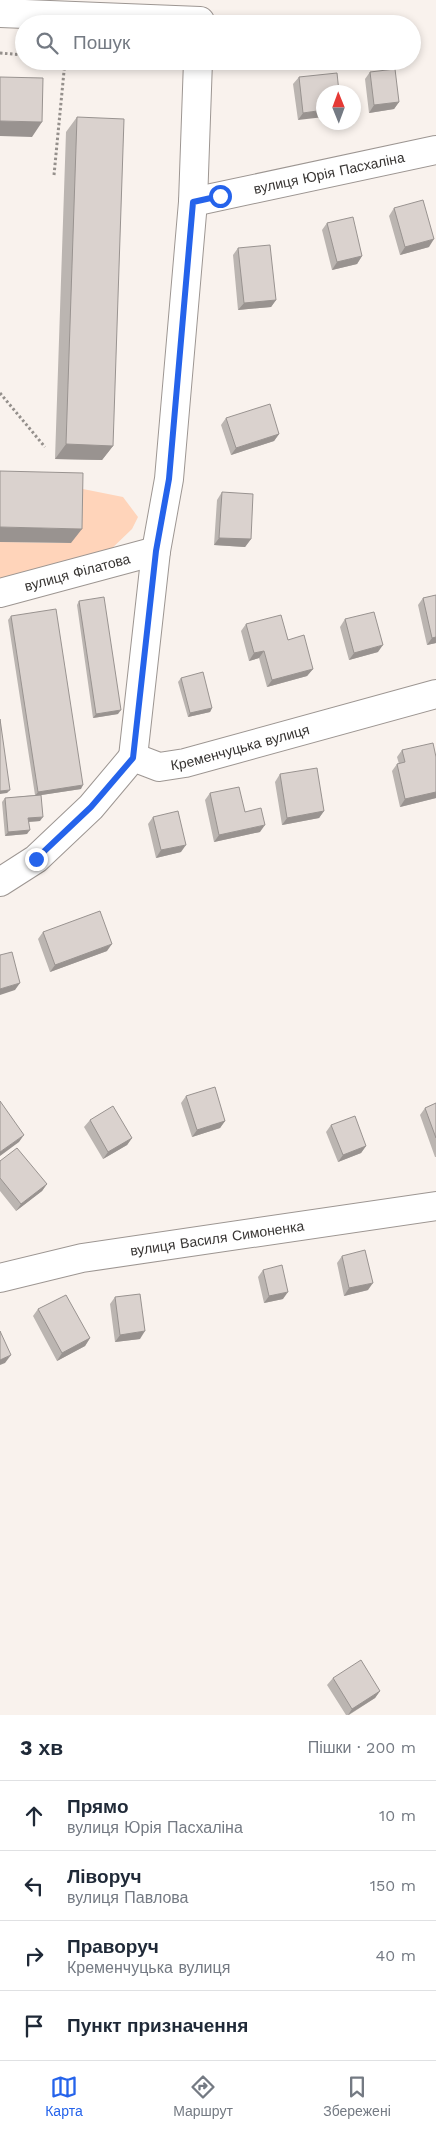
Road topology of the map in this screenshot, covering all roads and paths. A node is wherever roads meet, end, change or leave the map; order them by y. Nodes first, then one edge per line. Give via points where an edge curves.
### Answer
1 (0, 13) edge
2 (200, 15) edge
3 (0, 53) edge
4 (15, 54) edge
5 (64, 70) edge
6 (198, 70) edge
7 (436, 150) edge
8 (54, 175) dead end
9 (193, 202) junction
10 (0, 393) edge
11 (45, 447) dead end
12 (156, 551) junction
13 (0, 593) edge
14 (436, 694) edge
15 (133, 758) junction
16 (0, 882) edge
17 (436, 1206) edge
18 (0, 1278) edge

1 - 2 street
3 - 4 path
5 - 8 path
6 - 9 street
7 - 9 street, вулиця Юрія Пасхаліна
9 - 12 street via 169,479
10 - 11 path
12 - 13 street, вулиця Філатова
12 - 15 street
14 - 15 street, Кременчуцька вулиця via 185,763 159,767
15 - 16 street via 91,807 36,859
17 - 18 street, вулиця Василя Симоненка via 82,1258

